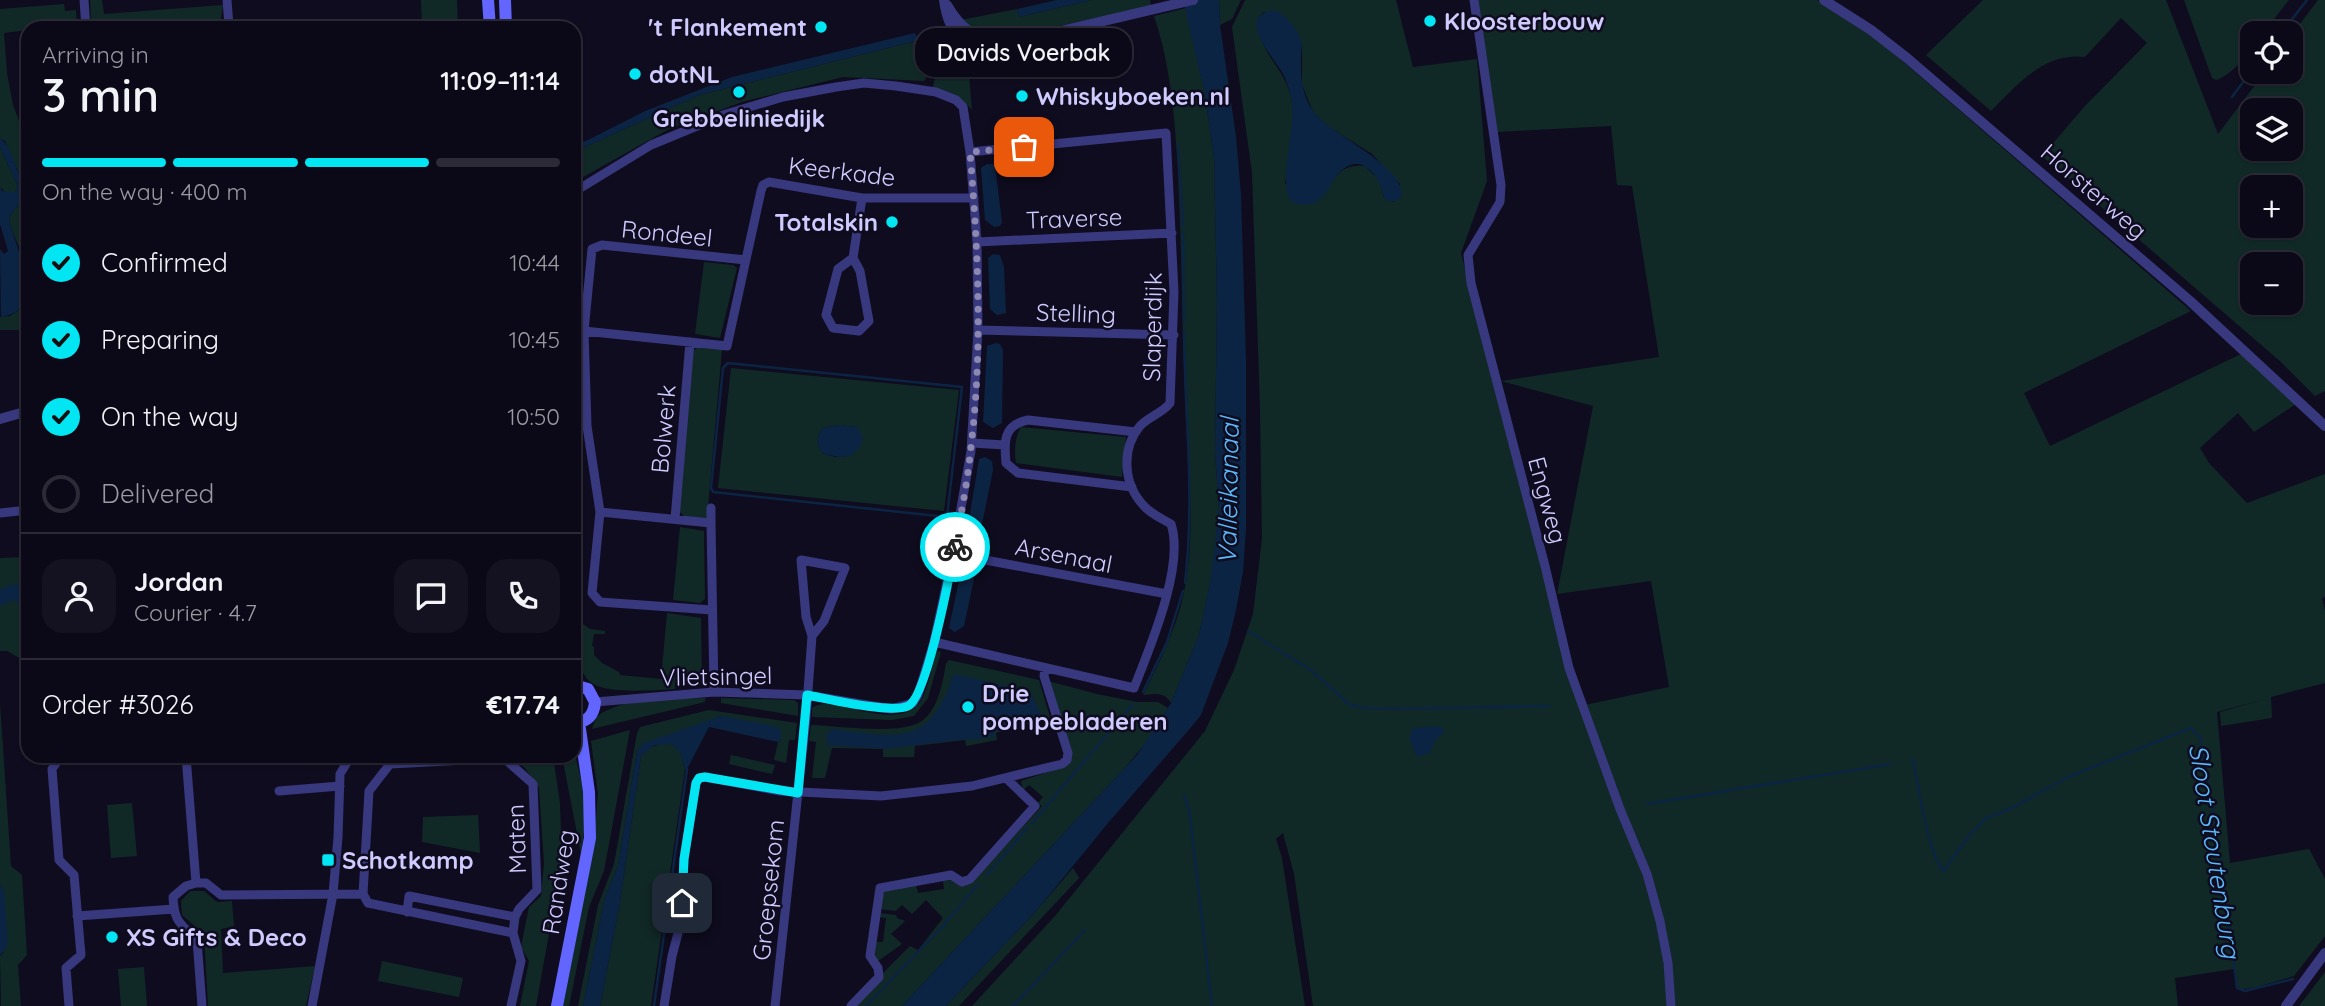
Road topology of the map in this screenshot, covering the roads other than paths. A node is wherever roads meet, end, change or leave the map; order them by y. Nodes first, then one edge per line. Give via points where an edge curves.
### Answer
1 (83, 0) edge
2 (227, 0) edge
3 (488, 0) edge
4 (505, 0) edge
5 (1474, 0) edge
6 (1824, 0) edge
7 (944, 1) edge
8 (1188, 1) edge
9 (85, 21) edge
10 (229, 21) edge
11 (489, 21) edge
12 (506, 21) edge
13 (970, 152) junction
14 (581, 188) edge
15 (862, 198) junction
16 (974, 198) junction
17 (1172, 233) junction
18 (977, 242) junction
19 (853, 258) junction
20 (746, 260) junction
21 (978, 330) junction
22 (584, 331) junction
23 (1174, 335) junction
24 (690, 342) junction
25 (21, 413) edge
26 (0, 419) edge
27 (2325, 426) edge
28 (1136, 432) junction
29 (972, 443) junction
30 (1005, 445) junction
31 (1132, 487) junction
32 (711, 508) dead end
33 (21, 511) edge
34 (600, 512) junction
35 (0, 513) edge
36 (675, 519) junction
37 (711, 523) junction
38 (953, 554) junction
39 (1167, 594) junction
40 (712, 610) junction
41 (812, 636) junction
42 (934, 642) junction
43 (1045, 668) junction
44 (581, 687) edge
45 (714, 692) junction
46 (807, 695) junction
47 (595, 702) junction
48 (581, 720) edge
49 (581, 745) edge
50 (56, 763) edge
51 (187, 763) edge
52 (347, 763) edge
53 (409, 763) edge
54 (510, 763) edge
55 (1007, 779) junction
56 (340, 786) junction
57 (279, 791) dead end
58 (798, 793) junction
59 (196, 883) junction
60 (333, 894) junction
61 (363, 894) junction
62 (174, 909) junction
63 (407, 912) junction
64 (77, 916) junction
65 (515, 917) junction
66 (513, 933) junction
67 (2325, 953) edge
68 (69, 1006) edge
69 (202, 1006) edge
70 (312, 1006) edge
71 (511, 1006) edge
72 (557, 1006) edge
73 (664, 1006) edge
74 (775, 1006) edge
75 (851, 1006) edge
76 (1671, 1006) edge
77 (2286, 1006) edge

1 - 9 street
2 - 10 street
3 - 11 main road
4 - 12 main road
5 - 76 street, Engweg via 1502,185 1500,202 1468,255 1471,283 1569,668 1647,874 1668,963
6 - 27 street, Horsterweg via 1917,67 2190,301
7 - 8 street via 953,30 965,41 994,48
13 - 14 street, Vlietsingel via 963,107 956,100 936,92 863,83 782,97 726,114 651,145
13 - 16 street, Vlietsingel
13 - 17 street, Slaperdijk via 1166,133
15 - 16 street, Keerkade
15 - 19 street
15 - 20 street, Keerkade via 766,183
16 - 18 street, Vlietsingel
17 - 18 street, Traverse
17 - 23 street, Slaperdijk
18 - 21 street, Vlietsingel
19 - 19 street via 838,269 826,315 833,328 859,331 869,321 860,271
20 - 22 street, Rondeel via 602,246 592,249
20 - 24 street, Keerkade via 727,346
21 - 23 street, Stelling
21 - 29 street, Vlietsingel
22 - 24 street, Keerkade
22 - 34 street, Rondeel via 587,426
23 - 28 street, Slaperdijk via 1170,403
24 - 36 street, Bolwerk
25 - 26 street
28 - 30 street via 1028,420 1016,422
28 - 31 street via 1127,458
29 - 30 street
29 - 38 street, Vlietsingel
30 - 31 street via 1006,463 1018,473
31 - 39 street via 1144,506 1173,530
32 - 37 street
33 - 35 street
34 - 36 street
34 - 40 street, Rondeel via 592,593 600,602
36 - 37 street
37 - 40 street
38 - 39 street, Arsenaal
38 - 42 street, Vlietsingel
39 - 43 street via 1134,688
40 - 45 street
41 - 41 street via 806,617 801,560 845,568 824,621
41 - 46 street, Groepsekom
42 - 43 street
42 - 46 street, Vlietsingel via 918,695 908,706 891,709
43 - 55 street via 1067,760
44 - 47 main road via 588,689
45 - 46 street, Vlietsingel
45 - 47 street, Vlietsingel
46 - 58 street, Groepsekom
47 - 48 main road via 591,715
49 - 72 main road, Randweg via 590,838
50 - 64 street via 52,769 59,860 74,875
51 - 59 street
52 - 56 street
53 - 61 street, Maten via 390,764 369,791
54 - 65 street, Maten via 533,784 537,890
55 - 58 street via 881,796
55 - 75 street via 1035,806 970,879 962,882 951,875 880,888 870,956 879,977
56 - 57 street
56 - 60 street
58 - 73 street via 699,778 683,869 682,918
58 - 74 street, Groepsekom
59 - 60 street via 206,883 221,895
59 - 62 street via 173,897
60 - 61 street
60 - 70 street
61 - 63 street via 369,903
62 - 64 street
62 - 69 street via 175,918 197,940
63 - 65 street via 409,896
63 - 66 street
64 - 68 street via 81,955 66,968
65 - 66 street
66 - 71 street via 521,961
67 - 77 street

